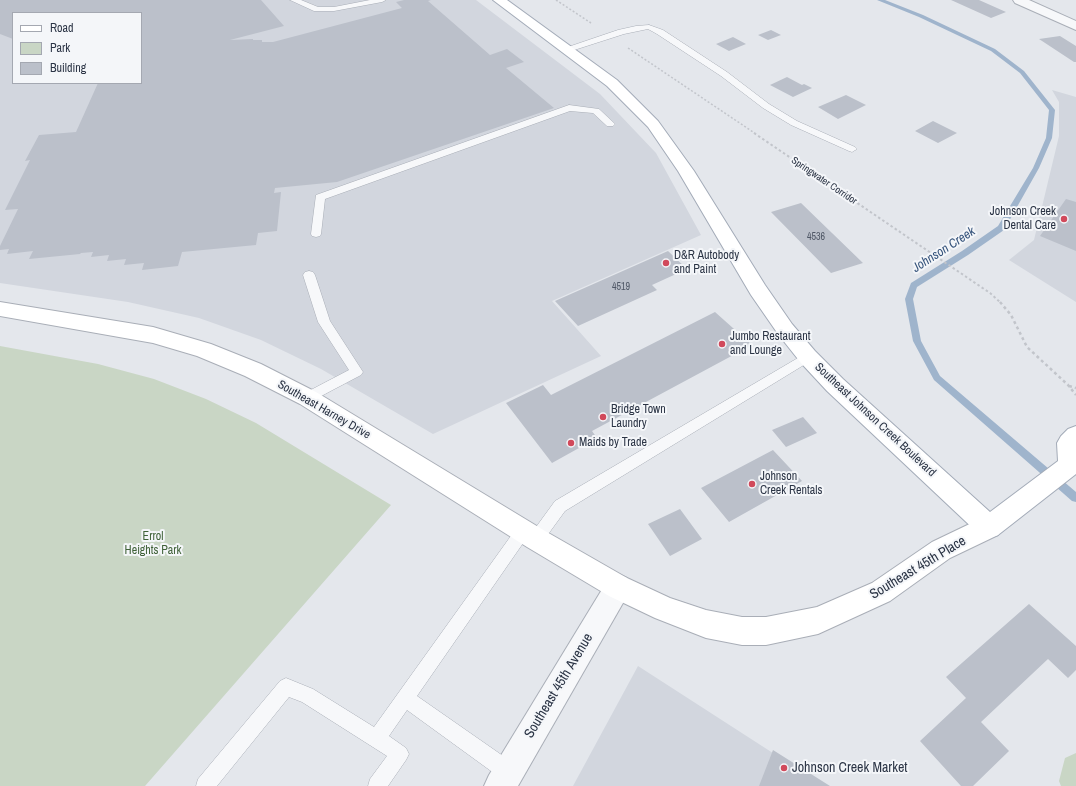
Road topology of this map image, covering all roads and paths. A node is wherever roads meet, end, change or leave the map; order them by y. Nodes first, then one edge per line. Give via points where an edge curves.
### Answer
1 (294, 0) edge
2 (382, 0) edge
3 (499, 0) edge
4 (556, 0) edge
5 (1019, 0) edge
6 (1076, 26) edge
7 (609, 36) junction
8 (568, 50) junction
9 (610, 124) dead end
10 (852, 149) dead end
11 (316, 234) dead end
12 (309, 275) dead end
13 (0, 309) edge
14 (808, 357) junction
15 (1068, 386) junction
16 (1076, 388) edge
17 (1076, 395) edge
18 (308, 398) junction
19 (1076, 436) edge
20 (1073, 464) edge
21 (989, 527) junction
22 (530, 535) junction
23 (618, 587) junction
24 (404, 698) junction
25 (376, 738) junction
26 (504, 779) edge
27 (205, 786) edge
28 (377, 786) edge

1 - 2 lane via 317,8 334,9
3 - 8 main road, Southeast Johnson Creek Boulevard
4 - 7 path, Springwater Corridor
5 - 6 street
7 - 8 lane
7 - 10 lane via 636,28 649,27 660,32 724,74 766,106 794,123
7 - 15 path, Springwater Corridor via 1000,302 1027,347
8 - 14 main road, Southeast Johnson Creek Boulevard via 612,83 653,124 686,171 758,290
9 - 11 lane via 596,111 569,108 320,196
12 - 18 lane via 324,322 357,372
13 - 18 main road, Southeast Harney Drive via 153,335 204,350 253,370
14 - 21 main road, Southeast Johnson Creek Boulevard
14 - 22 lane via 560,506
15 - 16 path, Springwater Corridor
15 - 17 path, Springwater Corridor
18 - 22 main road, Southeast Harney Drive
19 - 20 main road via 1069,444
20 - 21 main road
21 - 23 main road, Southeast 45th Place via 941,550 881,592 818,620 766,631 742,631 706,624 665,609
22 - 23 main road, Southeast Harney Drive
22 - 24 lane
23 - 26 street, Southeast 45th Avenue
24 - 25 lane
24 - 26 lane
25 - 27 lane via 308,695 286,687
25 - 28 lane via 400,754

